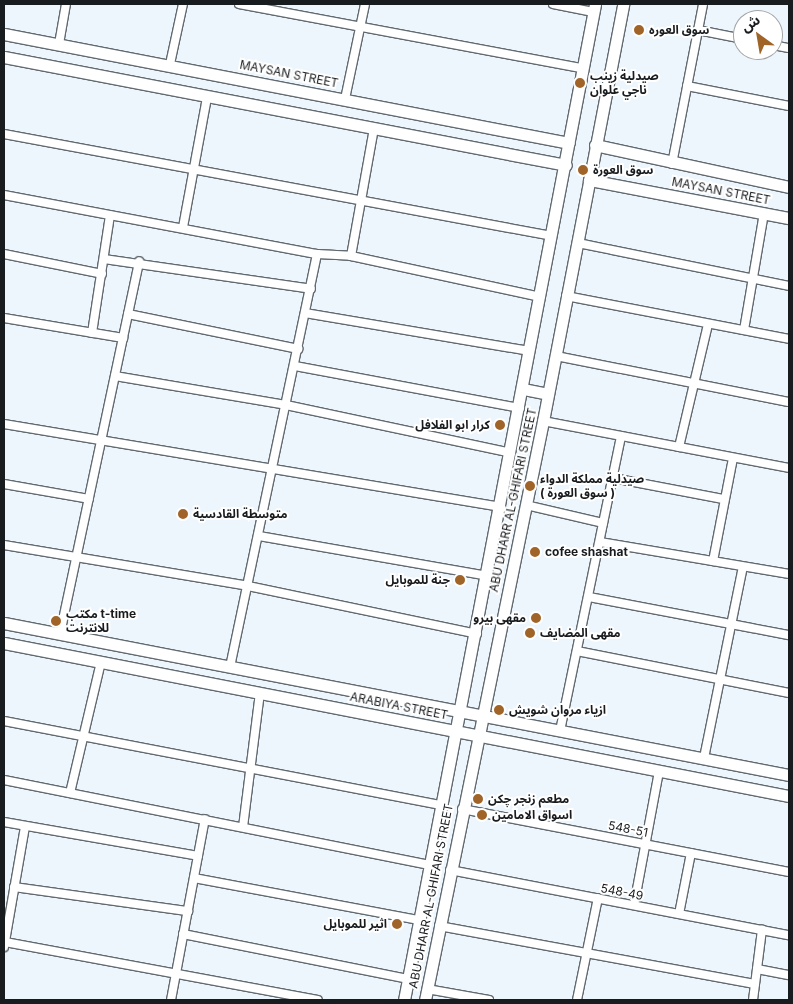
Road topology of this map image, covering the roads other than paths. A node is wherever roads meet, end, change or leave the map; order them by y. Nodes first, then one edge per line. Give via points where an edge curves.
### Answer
1 (66, 4) edge
2 (183, 4) edge
3 (240, 4) edge
4 (365, 4) edge
5 (553, 4) edge
6 (623, 4) edge
7 (703, 4) edge
8 (594, 8) edge
9 (361, 26) junction
10 (698, 30) junction
11 (4, 34) edge
12 (733, 37) edge
13 (58, 44) junction
14 (4, 57) edge
15 (170, 64) junction
16 (582, 68) junction
17 (687, 86) junction
18 (207, 97) junction
19 (345, 99) junction
20 (789, 106) edge
21 (374, 128) junction
22 (4, 134) edge
23 (569, 143) junction
24 (595, 145) junction
25 (672, 164) junction
26 (566, 165) junction
27 (194, 170) junction
28 (589, 180) junction
29 (789, 186) edge
30 (4, 195) edge
31 (361, 201) junction
32 (764, 213) junction
33 (110, 215) junction
34 (789, 218) edge
35 (183, 227) junction
36 (552, 236) junction
37 (578, 243) junction
38 (4, 254) edge
39 (317, 254) junction
40 (351, 256) junction
41 (104, 259) junction
42 (139, 261) junction
43 (102, 274) junction
44 (754, 278) junction
45 (789, 286) edge
46 (310, 289) junction
47 (566, 296) junction
48 (541, 297) junction
49 (306, 313) junction
50 (128, 314) junction
51 (4, 318) edge
52 (708, 324) junction
53 (744, 330) junction
54 (92, 333) junction
55 (123, 338) junction
56 (789, 339) edge
57 (298, 349) junction
58 (530, 351) junction
59 (556, 356) junction
60 (295, 366) junction
61 (115, 376) junction
62 (695, 382) junction
63 (523, 389) junction
64 (548, 394) junction
65 (789, 402) edge
66 (286, 405) junction
67 (520, 408) junction
68 (544, 421) junction
69 (4, 424) edge
70 (621, 436) junction
71 (101, 442) junction
72 (679, 447) junction
73 (511, 453) junction
74 (733, 458) junction
75 (789, 468) edge
76 (273, 471) junction
77 (613, 478) junction
78 (4, 484) edge
79 (89, 499) junction
80 (723, 499) junction
81 (526, 505) junction
82 (501, 507) junction
83 (603, 523) junction
84 (259, 536) junction
85 (600, 542) junction
86 (4, 545) edge
87 (77, 560) junction
88 (713, 562) junction
89 (743, 567) junction
90 (789, 574) edge
91 (488, 576) junction
92 (248, 586) junction
93 (589, 597) junction
94 (4, 623) edge
95 (732, 624) junction
96 (60, 634) junction
97 (477, 634) junction
98 (789, 635) edge
99 (4, 643) edge
100 (578, 651) junction
101 (101, 662) junction
102 (230, 667) junction
103 (721, 679) junction
104 (260, 693) junction
105 (789, 693) edge
106 (458, 711) junction
107 (482, 716) junction
108 (4, 721) edge
109 (457, 731) junction
110 (560, 731) junction
111 (479, 735) junction
112 (84, 736) junction
113 (704, 758) junction
114 (248, 767) junction
115 (659, 771) junction
116 (789, 775) edge
117 (4, 780) edge
118 (70, 793) junction
119 (789, 796) edge
120 (441, 805) junction
121 (462, 809) junction
122 (205, 820) junction
123 (4, 822) edge
124 (25, 827) junction
125 (243, 827) junction
126 (645, 844) junction
127 (691, 853) junction
128 (198, 856) junction
129 (430, 865) junction
130 (450, 870) junction
131 (789, 872) edge
132 (194, 878) junction
133 (14, 887) junction
134 (598, 898) junction
135 (634, 905) junction
136 (7, 908) edge
137 (188, 911) junction
138 (679, 914) junction
139 (419, 920) junction
140 (439, 926) junction
141 (762, 930) junction
142 (183, 934) junction
143 (789, 935) edge
144 (4, 945) edge
145 (587, 953) junction
146 (757, 968) junction
147 (176, 974) junction
148 (789, 975) edge
149 (408, 979) junction
150 (755, 984) junction
151 (426, 995) edge
152 (171, 1000) edge
153 (318, 1000) edge
154 (404, 1000) edge
155 (489, 1000) edge
156 (577, 1000) edge
157 (753, 1000) edge

1 - 13 street
2 - 15 street
3 - 9 street
4 - 9 street
5 - 8 street
6 - 24 main road, ABU DHARR AL-GHIFARI STREET
7 - 10 street
8 - 16 main road, ABU DHARR AL-GHIFARI STREET
9 - 16 street
9 - 19 street
10 - 12 street
10 - 17 street
11 - 13 main road, MAYSAN STREET
13 - 15 main road, MAYSAN STREET
14 - 18 main road
15 - 19 main road, MAYSAN STREET
16 - 23 main road, ABU DHARR AL-GHIFARI STREET
17 - 20 street
17 - 25 street
18 - 21 main road
18 - 27 street
19 - 23 main road, MAYSAN STREET
21 - 26 main road
21 - 31 street
22 - 27 street
23 - 26 main road, ABU DHARR AL-GHIFARI STREET
24 - 25 main road, MAYSAN STREET
24 - 28 main road, ABU DHARR AL-GHIFARI STREET
25 - 29 main road, MAYSAN STREET
26 - 36 main road, ABU DHARR AL-GHIFARI STREET
27 - 31 street
27 - 35 street
28 - 32 main road, MAYSAN STREET
28 - 37 main road, ABU DHARR AL-GHIFARI STREET
30 - 33 street
31 - 36 street
31 - 40 street
32 - 34 main road, MAYSAN STREET
32 - 44 street
33 - 35 street
33 - 41 street
35 - 39 street
36 - 48 main road, ABU DHARR AL-GHIFARI STREET
37 - 44 street
37 - 47 main road, ABU DHARR AL-GHIFARI STREET
38 - 43 street
39 - 40 street
39 - 46 street
40 - 48 street
41 - 42 street
41 - 43 street
42 - 46 street
42 - 50 street
43 - 54 street
44 - 45 street
44 - 53 street
46 - 49 street
47 - 52 street
47 - 59 main road, ABU DHARR AL-GHIFARI STREET
48 - 58 main road, ABU DHARR AL-GHIFARI STREET
49 - 57 street
49 - 58 street
50 - 55 street
50 - 57 street
51 - 54 street
52 - 53 street
52 - 62 street
53 - 56 street
54 - 55 street
55 - 61 street
57 - 60 street
58 - 63 main road, ABU DHARR AL-GHIFARI STREET
59 - 62 street
59 - 64 main road, ABU DHARR AL-GHIFARI STREET
60 - 66 street
60 - 67 street
61 - 66 street
61 - 71 street
62 - 65 street
62 - 72 street
63 - 64 main road
63 - 67 main road, ABU DHARR AL-GHIFARI STREET
64 - 68 main road, ABU DHARR AL-GHIFARI STREET
66 - 73 street
66 - 76 street
67 - 73 main road, ABU DHARR AL-GHIFARI STREET
68 - 70 street
68 - 81 main road, ABU DHARR AL-GHIFARI STREET
69 - 71 street
70 - 72 street
70 - 77 street
71 - 76 street
71 - 79 street
72 - 74 street
73 - 82 main road, ABU DHARR AL-GHIFARI STREET
74 - 75 street
74 - 80 street
76 - 82 street
76 - 84 street
77 - 80 street
77 - 83 street
78 - 79 street
79 - 87 street
80 - 88 street
81 - 83 street
81 - 107 main road, ABU DHARR AL-GHIFARI STREET
82 - 91 main road, ABU DHARR AL-GHIFARI STREET
83 - 85 street
84 - 91 street
84 - 92 street
85 - 88 street
85 - 93 street
86 - 87 street
87 - 92 street
87 - 96 street
88 - 89 street
89 - 90 street
89 - 95 street
91 - 97 main road, ABU DHARR AL-GHIFARI STREET
92 - 97 street
92 - 102 street
93 - 95 street
93 - 100 street
94 - 96 main road, ARABIYA STREET
95 - 98 street
95 - 103 street
96 - 102 main road, ARABIYA STREET
97 - 106 main road, ABU DHARR AL-GHIFARI STREET
99 - 101 main road, ARABIYA STREET
100 - 103 street
100 - 110 street
101 - 104 main road, ARABIYA STREET
101 - 112 street
102 - 106 main road, ARABIYA STREET
103 - 105 street
103 - 113 street
104 - 109 main road, ARABIYA STREET
104 - 114 street
106 - 107 main road, ARABIYA STREET
106 - 109 main road, ABU DHARR AL-GHIFARI STREET
107 - 110 main road, ARABIYA STREET
107 - 111 main road, ABU DHARR AL-GHIFARI STREET
108 - 112 street
109 - 111 main road, ARABIYA STREET
109 - 120 main road, ABU DHARR AL-GHIFARI STREET
110 - 113 main road, ARABIYA STREET
111 - 115 main road, ARABIYA STREET
111 - 121 main road, ABU DHARR AL-GHIFARI STREET
112 - 114 street
112 - 118 street
113 - 116 main road, ARABIYA STREET
114 - 120 street
114 - 125 street
115 - 119 main road, ARABIYA STREET
115 - 126 street
117 - 118 street
118 - 122 street
120 - 129 main road, ABU DHARR AL-GHIFARI STREET
121 - 126 street, 548-51
121 - 130 main road, ABU DHARR AL-GHIFARI STREET
122 - 125 street
122 - 128 street
123 - 124 street
124 - 128 street
124 - 133 street
125 - 129 street
126 - 127 street, 548-51
126 - 135 street
127 - 131 street, 548-51
127 - 138 street
128 - 132 street
129 - 139 main road, ABU DHARR AL-GHIFARI STREET
130 - 134 street, 548-49
130 - 140 main road, ABU DHARR AL-GHIFARI STREET
132 - 137 street
132 - 139 street
133 - 136 street
133 - 137 street
134 - 135 street, 548-49
134 - 145 street
135 - 138 street, 548-49
136 - 144 street
137 - 142 street
138 - 141 street, 548-49
139 - 149 main road, ABU DHARR AL-GHIFARI STREET
140 - 145 street
140 - 151 main road, ABU DHARR AL-GHIFARI STREET
141 - 143 street, 548-49
141 - 146 street
142 - 147 street
142 - 149 street
144 - 147 street
145 - 150 street
145 - 156 street
146 - 148 street
146 - 150 street
147 - 152 street
147 - 153 street
149 - 154 main road, ABU DHARR AL-GHIFARI STREET
150 - 157 street
151 - 155 street

